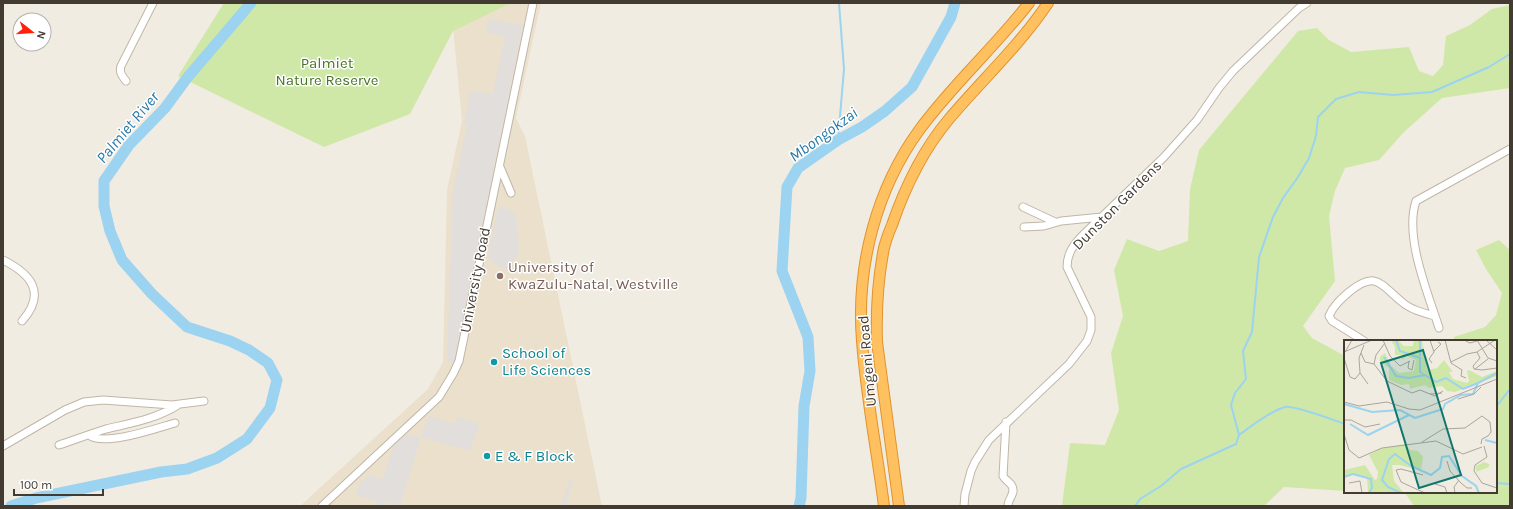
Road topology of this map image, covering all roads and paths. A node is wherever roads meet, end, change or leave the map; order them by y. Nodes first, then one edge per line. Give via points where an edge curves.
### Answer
1 (153, 3) edge
2 (533, 3) edge
3 (1029, 3) edge
4 (1048, 3) edge
5 (1307, 3) edge
6 (126, 81) dead end
7 (1510, 149) edge
8 (500, 167) junction
9 (511, 193) dead end
10 (1023, 207) dead end
11 (1103, 217) junction
12 (1055, 222) junction
13 (1024, 226) dead end
14 (3, 260) edge
15 (1435, 316) junction
16 (22, 321) dead end
17 (1439, 328) dead end
18 (1362, 340) edge
19 (204, 401) dead end
20 (178, 404) junction
21 (1006, 422) junction
22 (175, 423) dead end
23 (89, 435) junction
24 (58, 445) dead end
25 (3, 446) edge
26 (322, 506) edge
27 (884, 506) edge
28 (899, 506) edge
29 (964, 506) edge
30 (1008, 506) edge

1 - 6 street via 121,66 122,76
2 - 8 street, University Road
3 - 27 highway, Umgeni Road via 942,100 919,130 902,158 875,221 863,277 862,340
4 - 28 highway, Umgeni Road via 1025,34 948,120 928,147 898,205 884,247 877,322 878,342
5 - 11 street, Dunston Gardens via 1233,71 1164,157
7 - 15 street via 1416,201 1413,210 1416,251
8 - 9 street
8 - 26 street, University Road via 459,361 453,374 439,397
10 - 12 street
11 - 12 street
11 - 21 street, Dunston Gardens via 1077,241 1067,260 1069,273 1090,317 1091,330 1087,341 1069,364
12 - 13 street via 1044,226
14 - 16 street via 18,267 32,284 35,300
15 - 17 street
15 - 18 street via 1414,310 1402,303 1379,283 1364,281 1338,302 1329,316 1332,321
19 - 20 street
20 - 23 street via 162,415
20 - 25 street via 103,400 84,402 64,410
21 - 29 street, Dunston Gardens via 989,440 975,462
21 - 30 street via 1003,476 1013,491
22 - 23 street via 121,438 97,439
23 - 24 street

